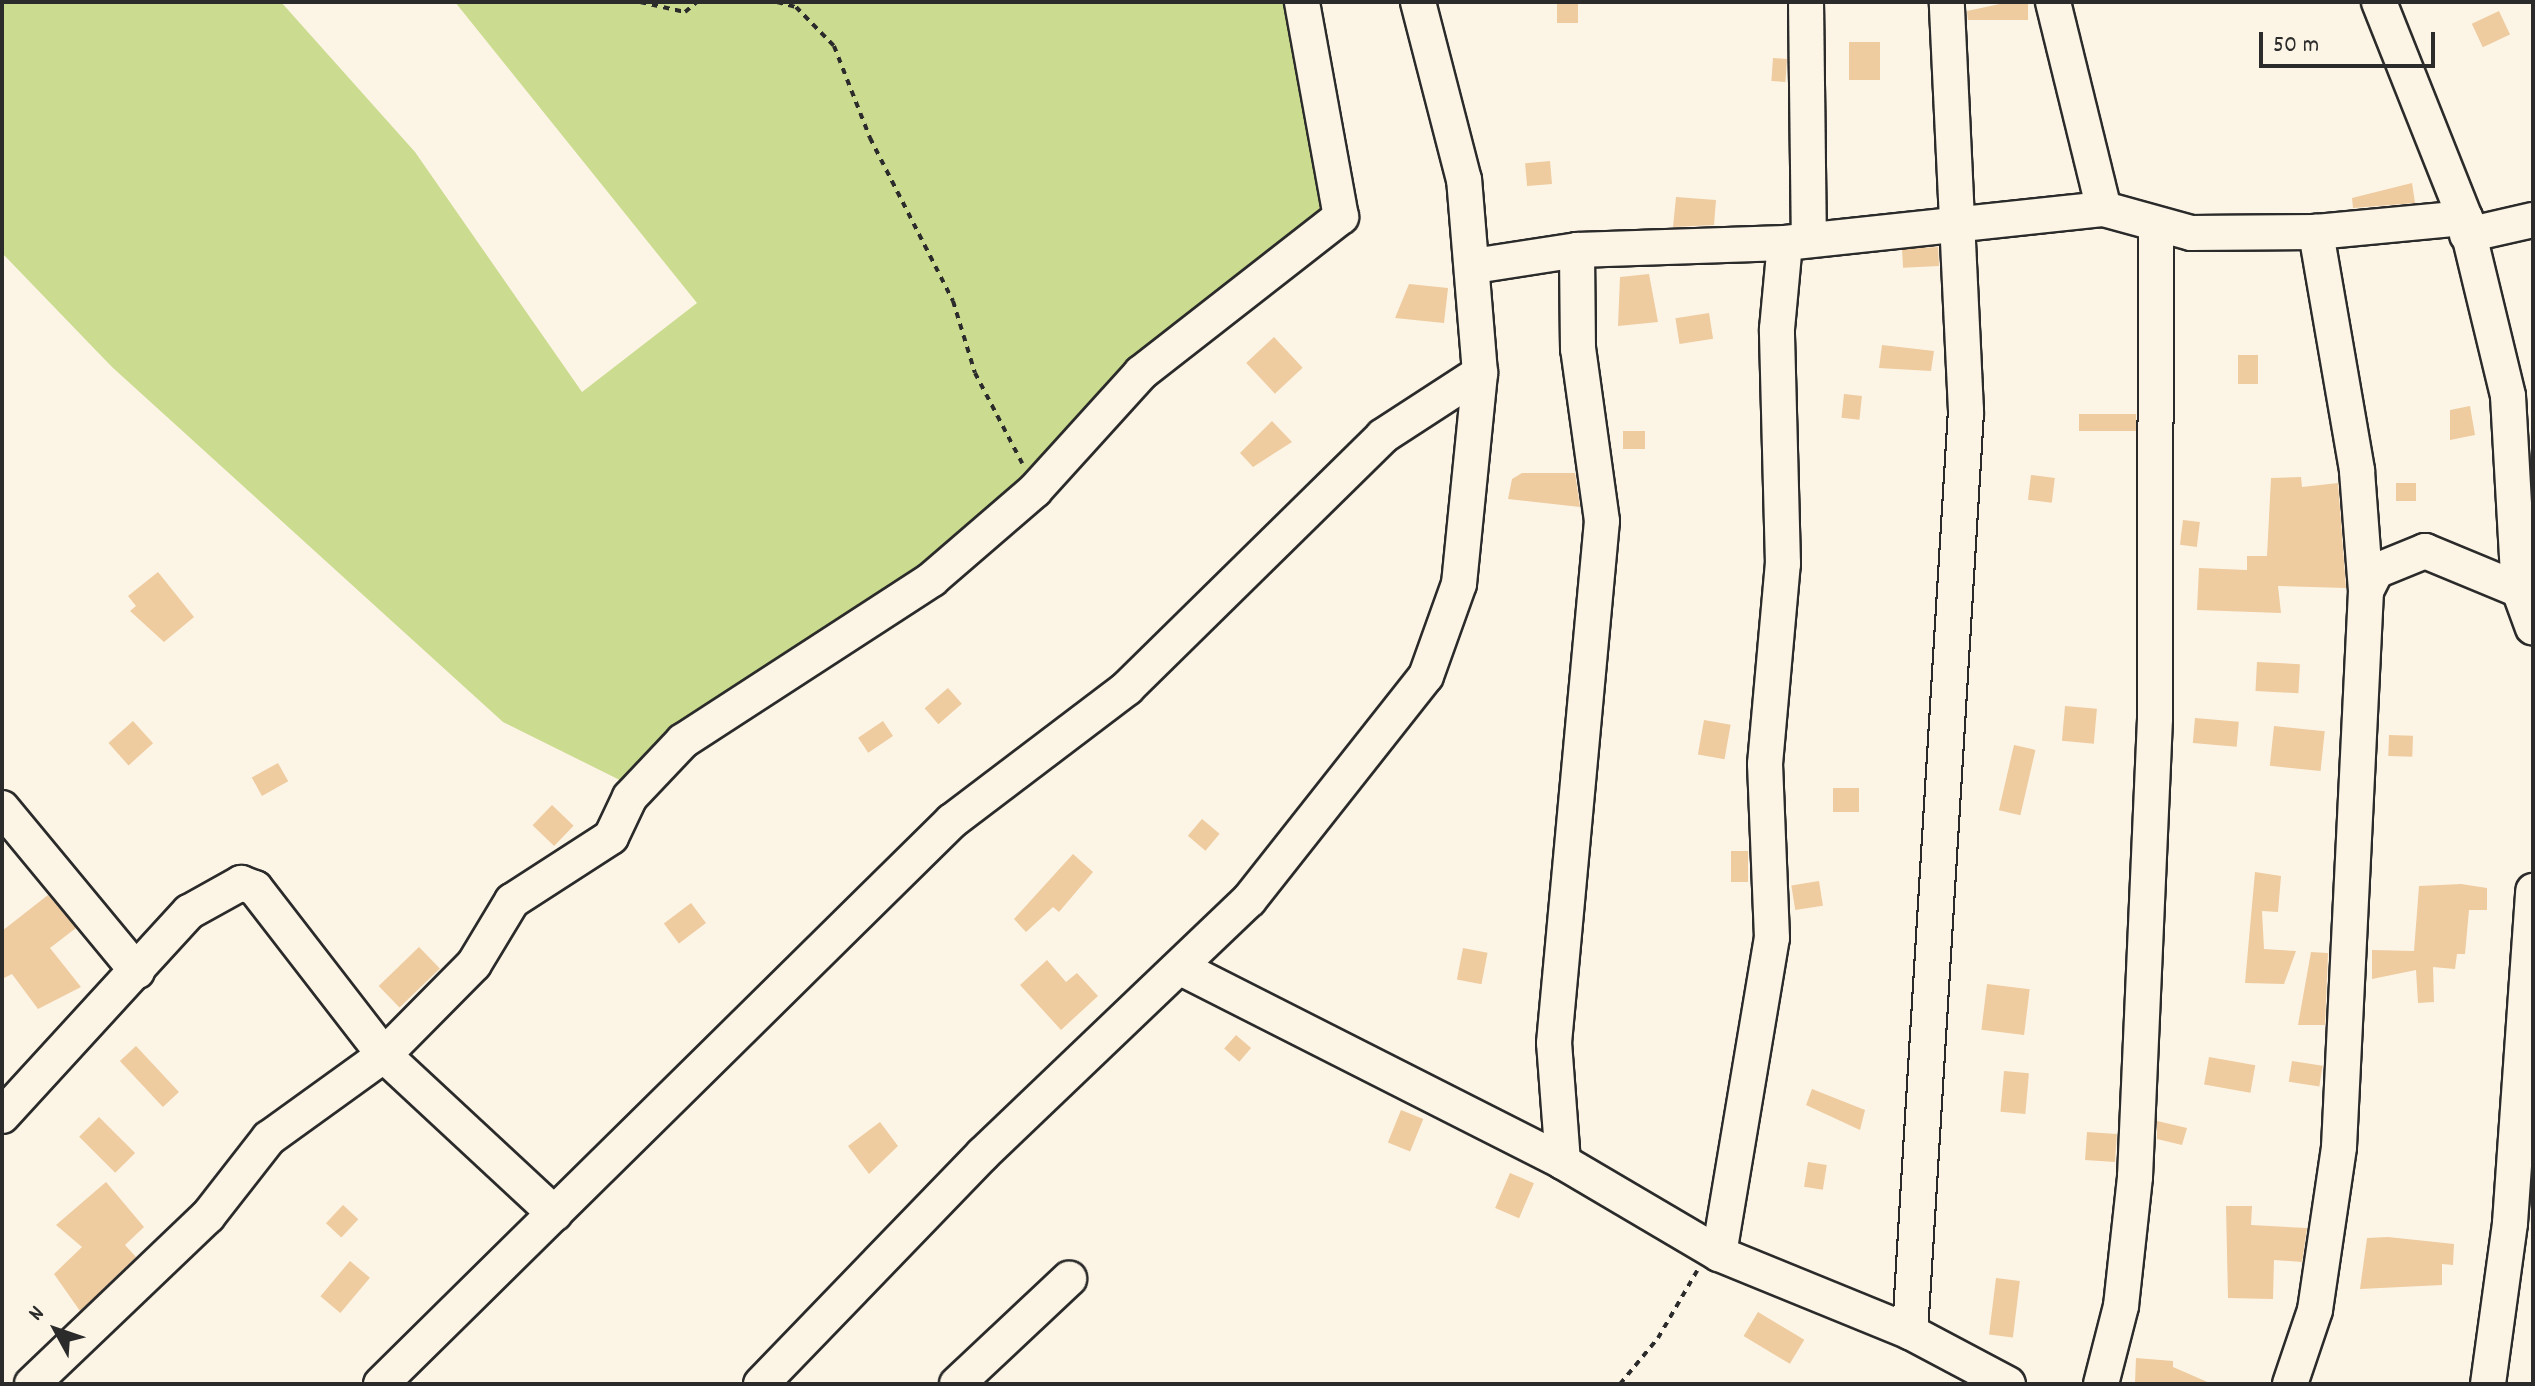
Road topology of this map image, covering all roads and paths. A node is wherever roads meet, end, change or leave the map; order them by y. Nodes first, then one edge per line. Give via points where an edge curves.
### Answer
1 (640, 2) edge
2 (697, 2) edge
3 (777, 2) edge
4 (1302, 2) edge
5 (1418, 2) edge
6 (1806, 2) edge
7 (1947, 2) edge
8 (2053, 2) edge
9 (2379, 2) edge
10 (2104, 209) junction
11 (2533, 220) edge
12 (1962, 224) junction
13 (2466, 226) junction
14 (2156, 229) junction
15 (2316, 232) junction
16 (1797, 242) junction
17 (1577, 250) junction
18 (1474, 266) junction
19 (1480, 373) junction
20 (2521, 393) edge
21 (1035, 490) junction
22 (2519, 590) junction
23 (2366, 591) junction
24 (2533, 628) edge
25 (2, 808) edge
26 (2533, 891) edge
27 (1183, 969) junction
28 (137, 971) junction
29 (384, 1055) junction
30 (2, 1116) edge
31 (1563, 1162) junction
32 (555, 1214) junction
33 (1717, 1252) junction
34 (1069, 1279) dead end
35 (1910, 1332) junction
36 (1969, 1374) edge
37 (32, 1384) edge
38 (381, 1384) edge
39 (761, 1384) edge
40 (957, 1384) edge
41 (1620, 1384) edge
42 (2008, 1384) edge
43 (2101, 1384) edge
44 (2290, 1384) edge
45 (2488, 1384) edge

1 - 2 path via 685,12
3 - 21 path via 796,7 834,46 870,138 953,301 975,373
4 - 21 street via 1342,216 1141,373
5 - 18 street via 1464,180
6 - 16 street
7 - 12 street
8 - 10 street
9 - 13 street
10 - 12 street
10 - 14 street
11 - 13 street
12 - 16 street
12 - 35 street via 1966,411
13 - 15 street
13 - 20 street
14 - 15 street
14 - 43 street via 2155,718 2137,1148 2121,1306
15 - 23 street via 2357,470
16 - 17 street
16 - 33 street via 1777,329 1783,564 1765,764 1772,938
17 - 18 street
17 - 31 street via 1578,349 1602,521 1554,1043
18 - 19 street
19 - 27 street via 1459,584 1426,676 1249,900
19 - 32 street via 1383,436 1127,688 952,821
20 - 22 street
21 - 29 street via 932,579 683,741 630,797 611,837 512,901 474,964
22 - 23 street via 2425,551 2376,571
22 - 24 street
23 - 44 street via 2339,1147 2315,1310
25 - 28 street
26 - 45 street via 2510,1223
27 - 31 street
27 - 39 street via 983,1154
28 - 29 street via 189,912 241,883 255,888
28 - 30 street
29 - 32 street
29 - 37 street via 269,1138 208,1216
31 - 33 street
32 - 38 street
33 - 35 street
33 - 41 path
34 - 40 street
35 - 36 street
36 - 42 street

